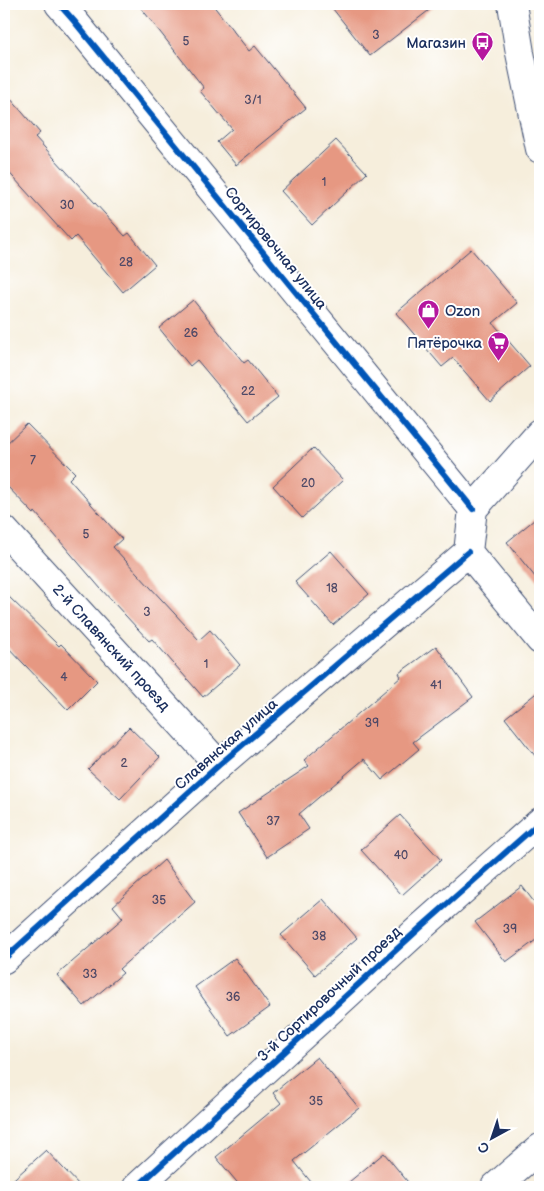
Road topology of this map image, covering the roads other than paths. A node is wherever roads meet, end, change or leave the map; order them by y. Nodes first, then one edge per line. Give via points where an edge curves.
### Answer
1 (59, 4) edge
2 (512, 4) edge
3 (540, 149) edge
4 (540, 433) edge
5 (473, 509) junction
6 (4, 530) edge
7 (468, 552) junction
8 (540, 640) edge
9 (219, 765) junction
10 (540, 822) edge
11 (4, 959) edge
12 (540, 1148) edge
13 (137, 1187) edge
14 (495, 1187) edge

1 - 5 street, Сортировочная улица
2 - 3 street
4 - 5 street
5 - 7 street
6 - 9 street, 2-й Славянский проезд
7 - 8 street
7 - 9 street, Славянская улица
9 - 11 street, Славянская улица
10 - 13 street, 3-й Сортировочный проезд
12 - 14 street

